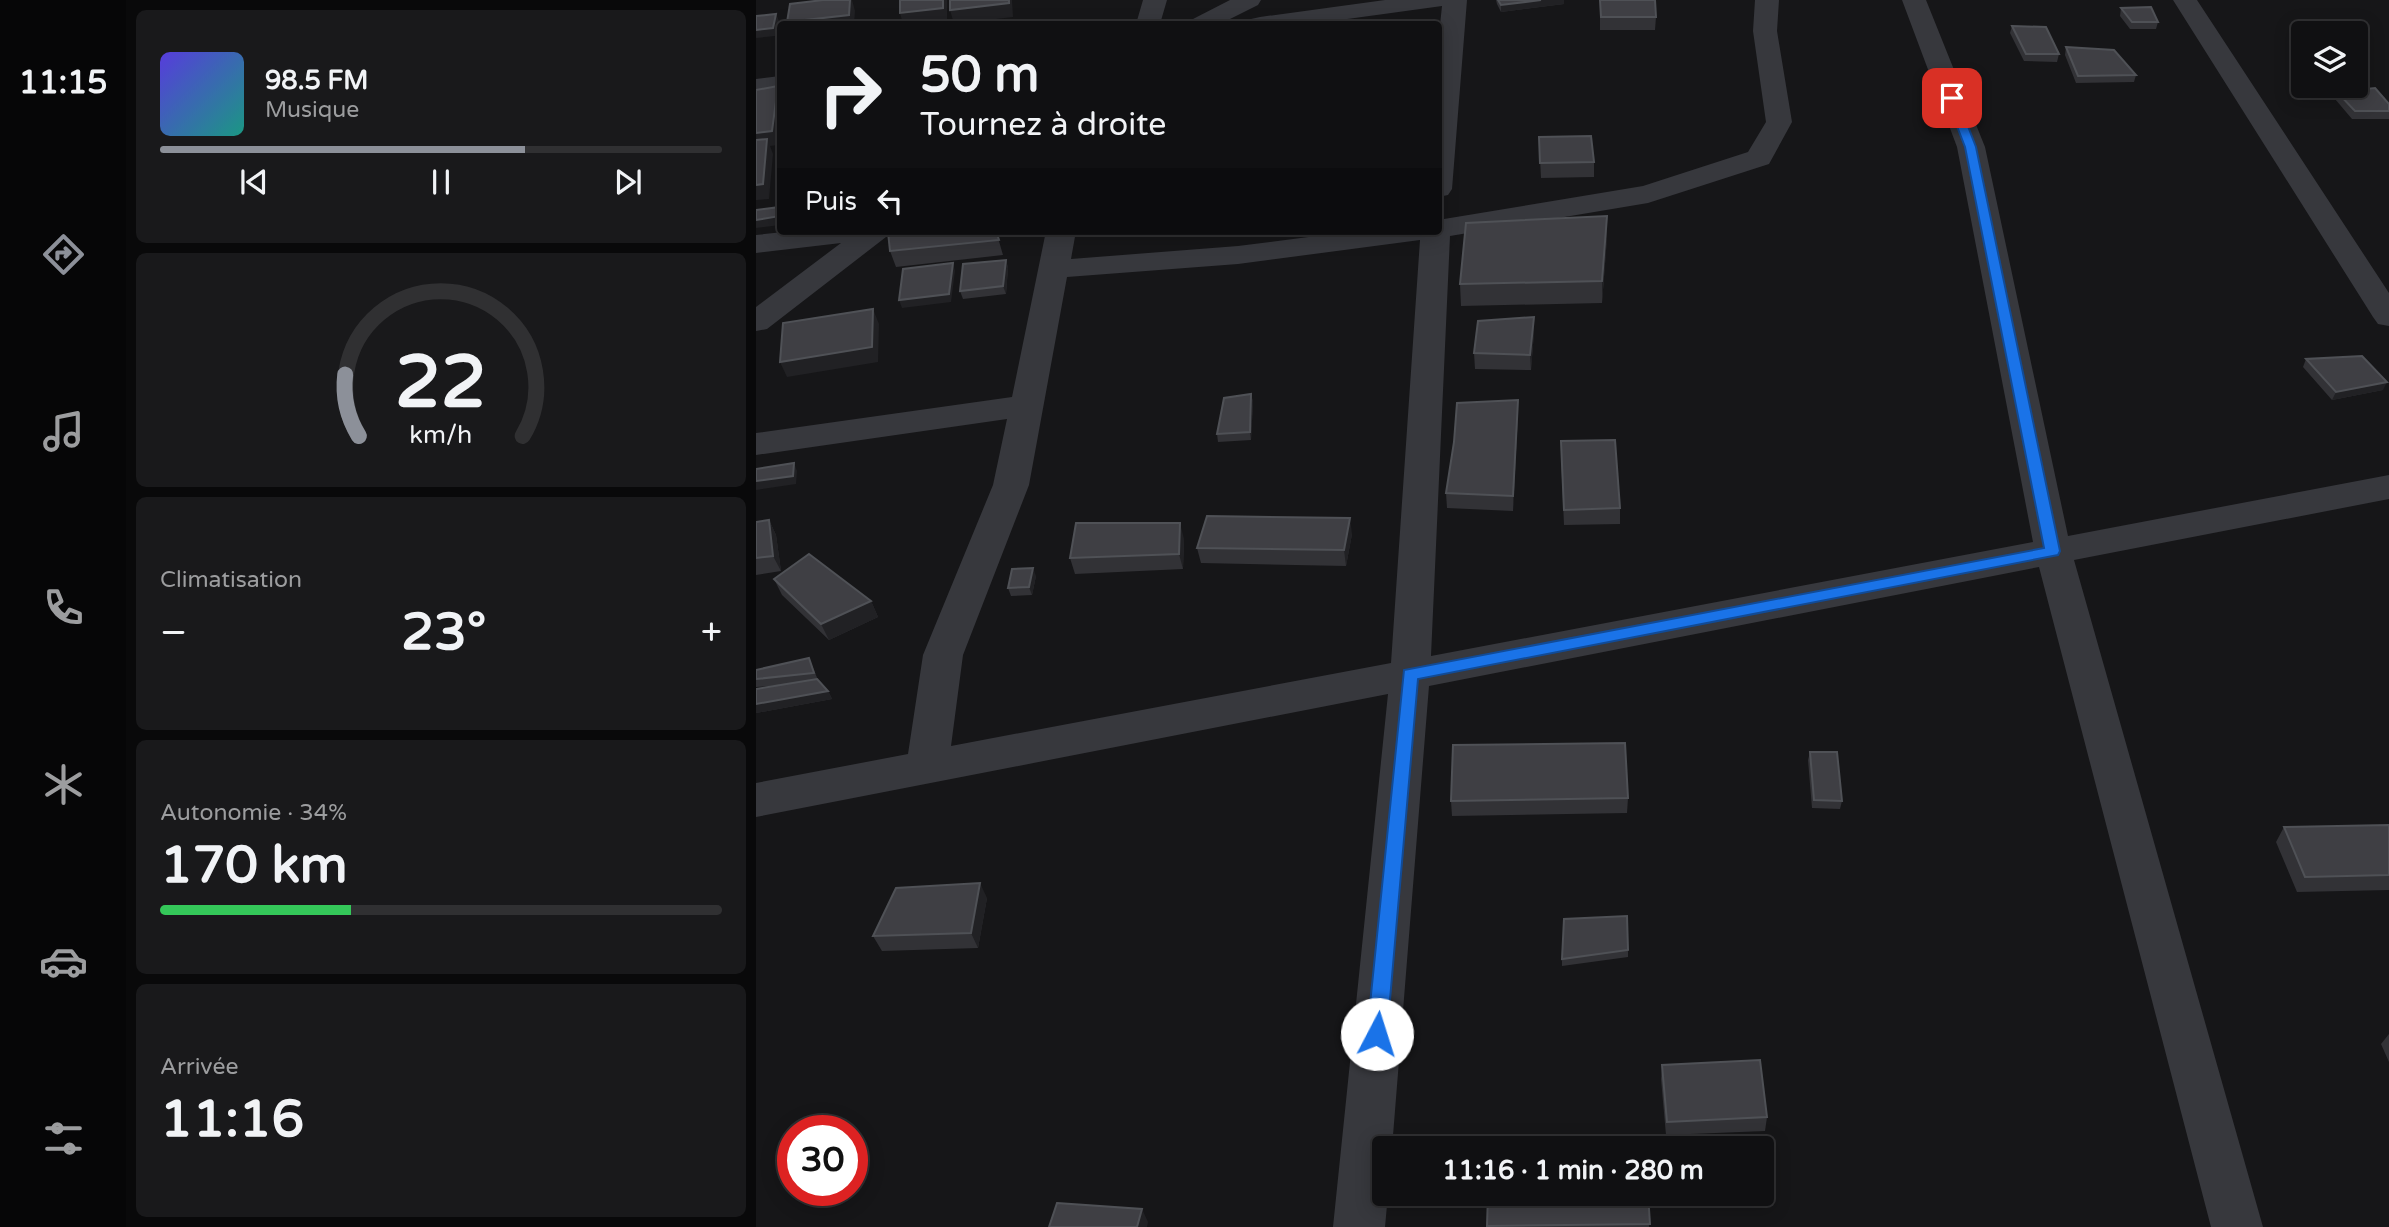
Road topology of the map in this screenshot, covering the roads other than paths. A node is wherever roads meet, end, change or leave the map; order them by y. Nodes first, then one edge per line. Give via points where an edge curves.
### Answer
1 (1155, 0) edge
2 (1249, 0) edge
3 (1438, 0) edge
4 (1455, 0) edge
5 (1767, 0) edge
6 (1914, 0) edge
7 (2185, 0) edge
8 (1149, 21) edge
9 (1208, 21) edge
10 (1282, 21) edge
11 (777, 84) edge
12 (756, 87) edge
13 (1442, 145) edge
14 (1442, 229) edge
15 (838, 235) edge
16 (869, 235) edge
17 (1060, 235) edge
18 (1393, 235) edge
19 (1437, 235) edge
20 (756, 244) edge
21 (1054, 268) junction
22 (2389, 317) edge
23 (756, 322) edge
24 (1028, 404) junction
25 (756, 444) edge
26 (2389, 487) edge
27 (2053, 551) junction
28 (1410, 675) junction
29 (927, 767) junction
30 (756, 800) edge
31 (1359, 1227) edge
32 (2237, 1227) edge

1 - 8 street
2 - 9 street
3 - 10 street
4 - 13 street
5 - 14 street via 1765,31 1779,122 1759,158 1648,194
6 - 27 street via 1971,147
7 - 22 street
11 - 12 street
15 - 20 street
16 - 23 street
17 - 21 street
18 - 21 street via 1238,255
19 - 28 street
21 - 24 street
24 - 25 street
24 - 29 street via 1011,485 943,655
26 - 27 street
27 - 28 street
27 - 32 street
28 - 29 street
28 - 31 street
29 - 30 street

